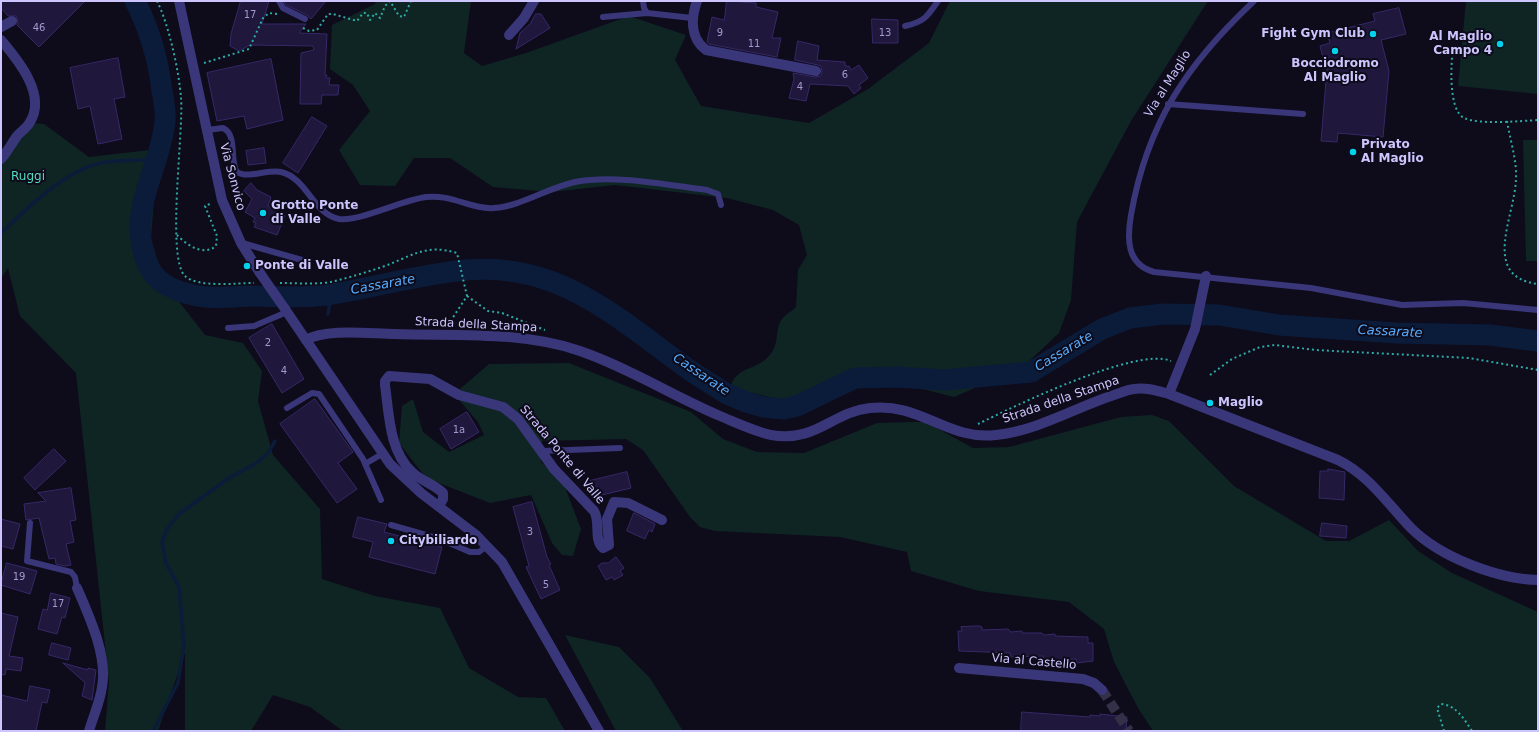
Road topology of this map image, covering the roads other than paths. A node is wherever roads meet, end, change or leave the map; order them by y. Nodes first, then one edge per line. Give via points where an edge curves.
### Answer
1 (179, 1) edge
2 (279, 1) edge
3 (534, 1) edge
4 (643, 1) edge
5 (697, 1) edge
6 (938, 1) edge
7 (1254, 1) edge
8 (647, 13) junction
9 (603, 17) dead end
10 (692, 18) junction
11 (305, 19) dead end
12 (905, 26) dead end
13 (509, 35) dead end
14 (1, 40) edge
15 (816, 71) dead end
16 (1168, 104) junction
17 (1303, 114) dead end
18 (207, 130) junction
19 (1, 159) edge
20 (721, 205) dead end
21 (241, 243) junction
22 (309, 262) dead end
23 (1206, 276) junction
24 (1538, 310) edge
25 (286, 311) junction
26 (228, 328) dead end
27 (306, 340) junction
28 (1169, 394) junction
29 (287, 408) dead end
30 (620, 448) dead end
31 (543, 451) junction
32 (382, 454) junction
33 (365, 464) junction
34 (381, 500) dead end
35 (439, 506) junction
36 (662, 520) dead end
37 (30, 523) dead end
38 (391, 525) dead end
39 (488, 545) junction
40 (1538, 580) edge
41 (77, 588) joint
42 (959, 668) dead end
43 (1102, 690) tunnel mouth
44 (88, 731) edge
45 (599, 731) edge

1 - 18 street, Via Sonvico
2 - 11 lane via 283,8
3 - 13 street via 524,18
4 - 8 lane
5 - 10 street
6 - 12 lane via 927,18
7 - 16 lane, Via al Maglio via 1201,55
8 - 9 lane
8 - 10 lane
10 - 15 street via 698,41 709,51
14 - 19 street via 23,70 36,107 30,123
16 - 17 lane
16 - 23 lane, Via al Maglio via 1146,154 1135,192 1128,239 1131,254 1146,270
18 - 20 lane via 223,128 228,132 234,169 239,174 274,171 286,174 300,184 328,214 340,219 354,218 405,201 434,196 452,198 482,207 502,207 564,184 592,180 625,180 707,190 718,194
18 - 21 street, Via Sonvico via 222,200
21 - 22 lane
21 - 25 street, Via Sonvico, bridge
23 - 24 lane, Via al Maglio via 1311,288 1402,305 1464,303
23 - 28 street via 1195,329
25 - 26 lane via 254,326
25 - 27 street, Via Sonvico
27 - 28 street, Strada della Stampa via 313,336 353,334 518,338 557,344 595,357 686,402 738,424 780,436 806,434 856,411 886,407 915,412 964,434 997,435 1024,429 1134,389
27 - 32 street
28 - 40 street, Strada della Stampa via 1351,466 1370,481 1412,529 1437,548 1494,573 1512,578
29 - 33 lane via 312,393 319,394
30 - 31 lane
31 - 35 street, Strada Ponte di Valle via 518,419 503,407 459,395 430,379 389,376 385,385 390,426 396,446 402,460 412,472 443,493
31 - 36 street, Strada Ponte di Valle via 554,469 594,511 603,548 609,545 607,519 614,502 628,503
32 - 33 lane
32 - 35 street via 406,481
33 - 34 lane
35 - 39 street
37 - 41 lane via 27,561 71,572
38 - 39 lane via 440,539 470,552 479,552
39 - 45 street via 509,572
41 - 44 street via 96,633 103,671 100,697
42 - 43 street, Via al Castello via 1083,680 1094,683

